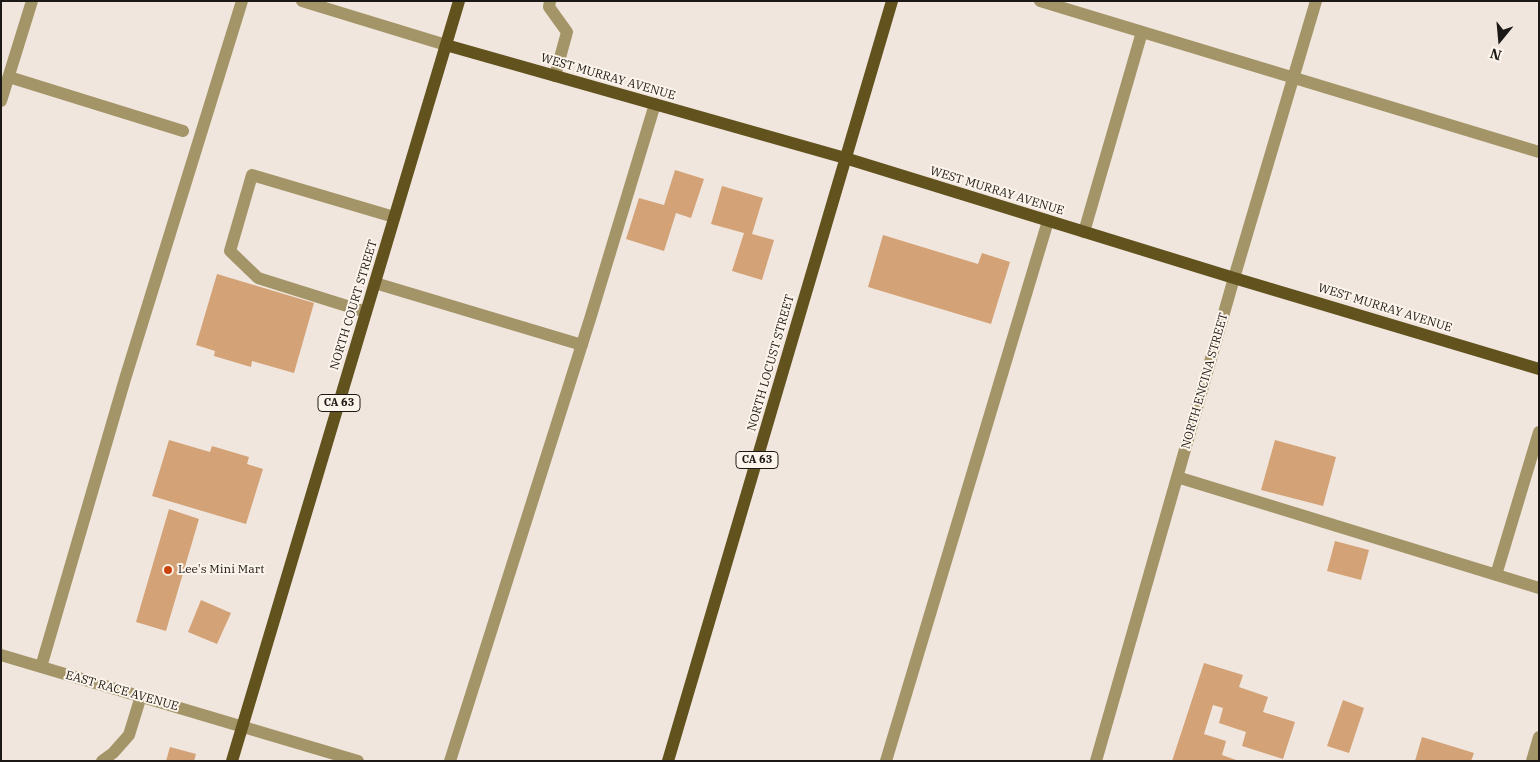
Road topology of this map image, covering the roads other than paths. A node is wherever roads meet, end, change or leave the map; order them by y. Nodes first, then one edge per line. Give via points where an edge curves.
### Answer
1 (32, 1) edge
2 (242, 1) edge
3 (302, 1) edge
4 (459, 1) edge
5 (550, 1) edge
6 (892, 1) edge
7 (1040, 1) edge
8 (1316, 1) edge
9 (1142, 32) junction
10 (446, 45) junction
11 (9, 76) junction
12 (555, 76) junction
13 (1293, 78) junction
14 (1, 101) edge
15 (655, 104) junction
16 (183, 131) dead end
17 (1539, 152) edge
18 (845, 158) junction
19 (394, 217) junction
20 (1048, 221) junction
21 (1084, 232) junction
22 (1234, 278) junction
23 (374, 284) junction
24 (366, 312) junction
25 (582, 344) junction
26 (1539, 369) edge
27 (1539, 432) edge
28 (1177, 477) junction
29 (1496, 575) junction
30 (1539, 588) edge
31 (1, 655) edge
32 (41, 667) junction
33 (141, 696) junction
34 (242, 727) junction
35 (1539, 737) edge
36 (1535, 756) edge
37 (102, 761) edge
38 (232, 761) edge
39 (358, 761) edge
40 (450, 761) edge
41 (668, 761) edge
42 (886, 761) edge
43 (1096, 761) edge

1 - 11 street
2 - 32 street via 125,379
3 - 10 street
4 - 10 main road, NORTH COURT STREET / CA 63
5 - 12 street via 549,7 568,32
6 - 18 main road, NORTH LOCUST STREET / CA 63
7 - 9 street
8 - 13 street, NORTH ENCINA STREET
9 - 13 street
9 - 21 street
10 - 12 main road, WEST MURRAY AVENUE
10 - 19 main road, NORTH COURT STREET / CA 63
11 - 14 street
11 - 16 street
12 - 15 main road, WEST MURRAY AVENUE
13 - 17 street
13 - 22 street, NORTH ENCINA STREET
15 - 18 main road, WEST MURRAY AVENUE
15 - 25 street
18 - 20 main road, WEST MURRAY AVENUE
18 - 41 main road, NORTH LOCUST STREET / CA 63
19 - 23 main road, NORTH COURT STREET / CA 63
19 - 24 street via 252,175 230,251 258,278
20 - 21 main road, WEST MURRAY AVENUE
20 - 42 street
21 - 22 main road, WEST MURRAY AVENUE
22 - 26 main road, WEST MURRAY AVENUE
22 - 28 street, NORTH ENCINA STREET
23 - 24 main road, NORTH COURT STREET / CA 63
23 - 25 street
24 - 34 main road, NORTH COURT STREET / CA 63
25 - 40 street
27 - 29 street
28 - 29 street
28 - 43 street, NORTH ENCINA STREET
29 - 30 street
31 - 32 street, EAST RACE AVENUE
32 - 33 street, EAST RACE AVENUE
33 - 34 street, EAST RACE AVENUE
33 - 37 street via 129,735
34 - 38 main road, NORTH COURT STREET / CA 63
34 - 39 street, EAST RACE AVENUE
35 - 36 street

